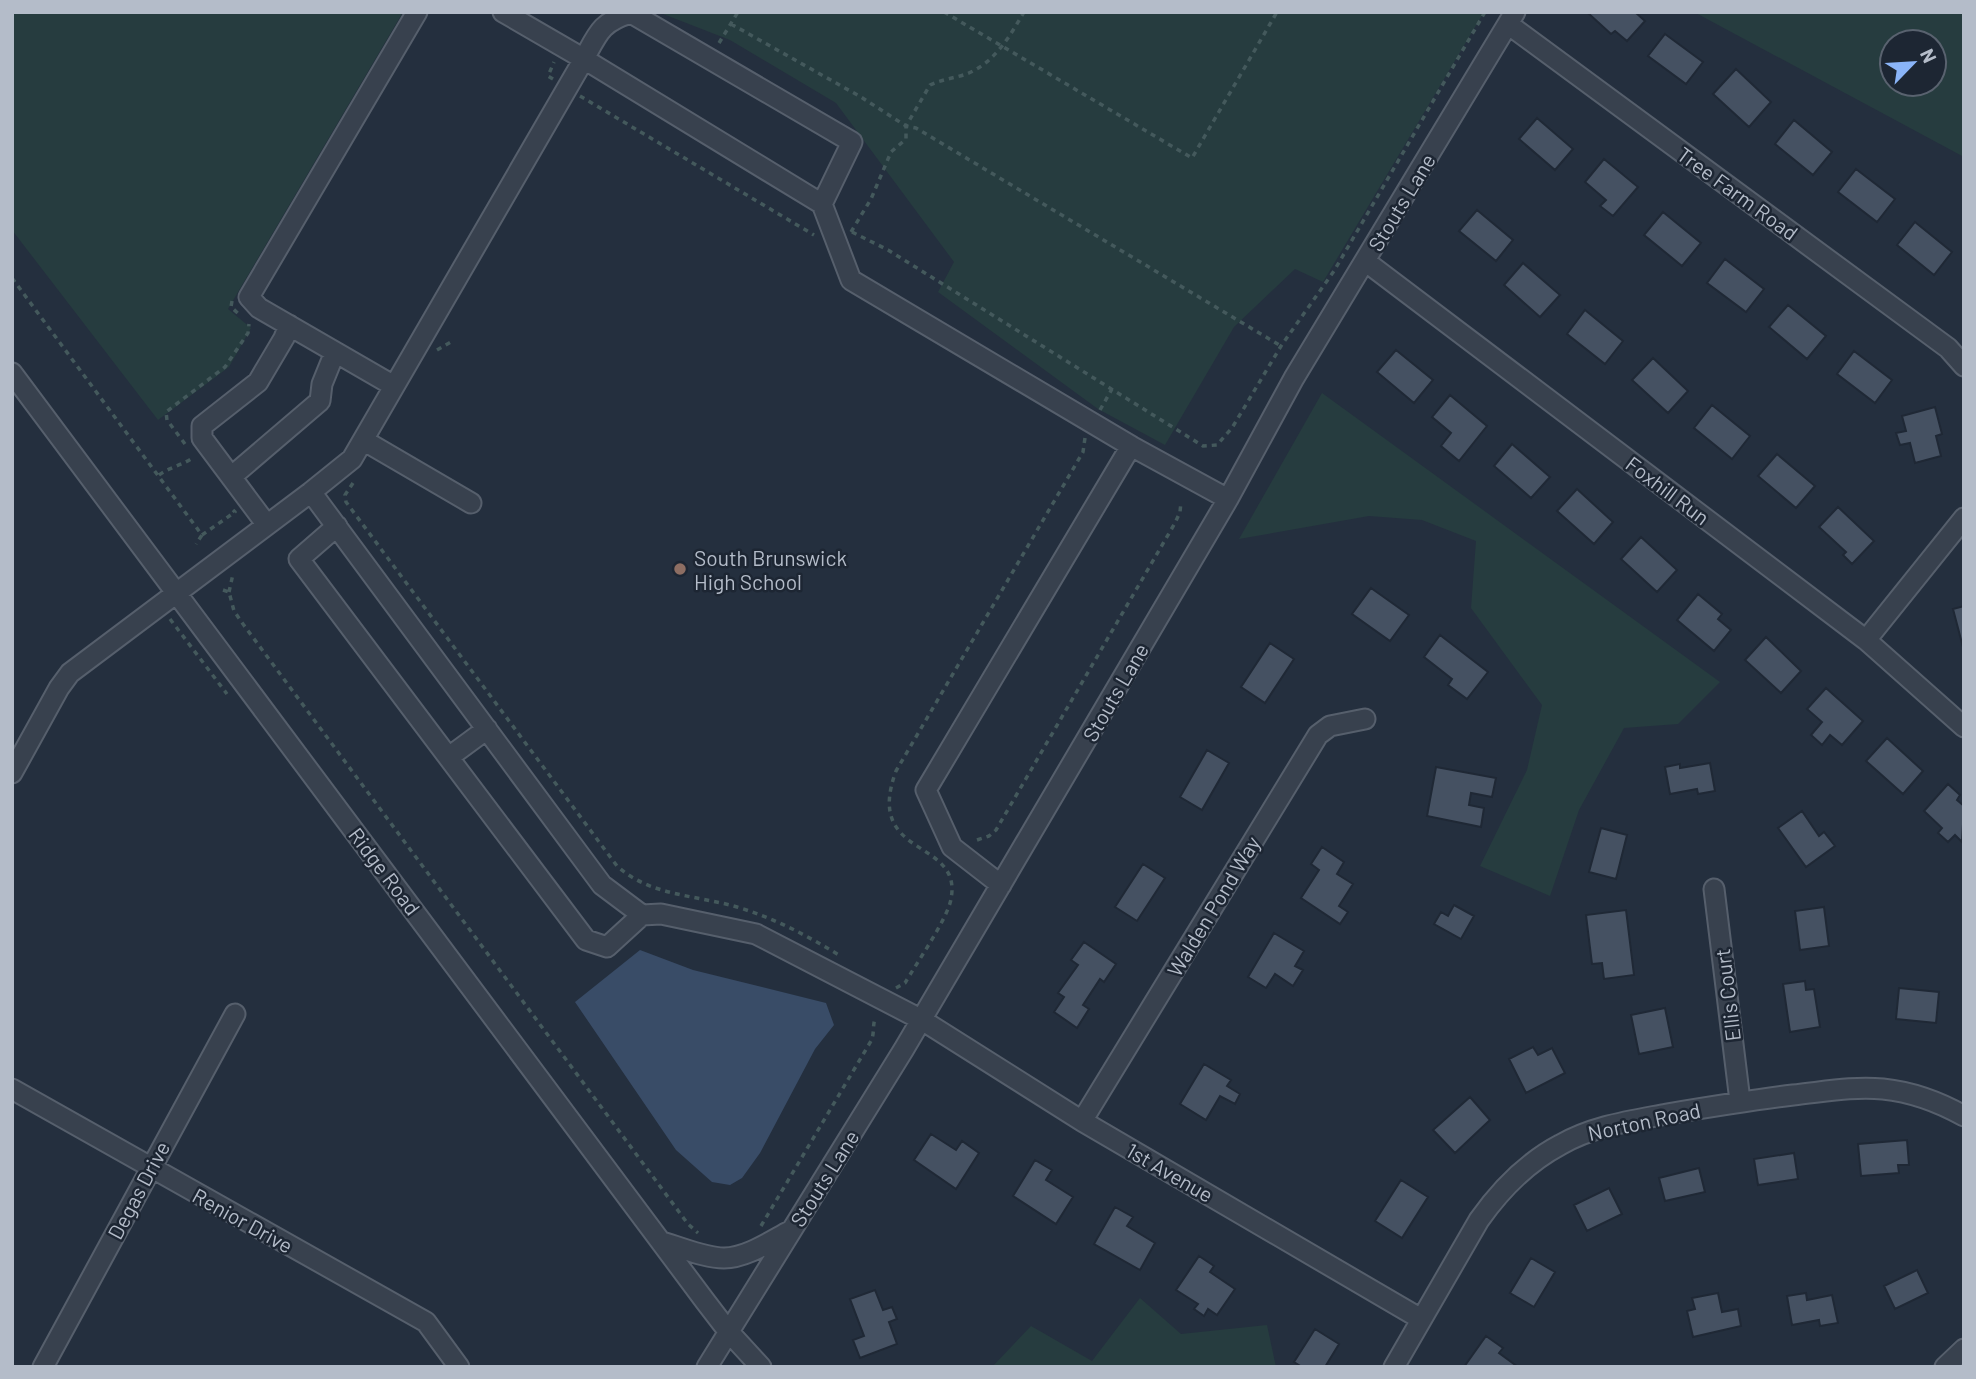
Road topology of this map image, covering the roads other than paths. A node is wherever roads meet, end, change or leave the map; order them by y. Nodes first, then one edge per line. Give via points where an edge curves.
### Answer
1 (416, 12) edge
2 (503, 12) edge
3 (1511, 18) edge
4 (584, 59) junction
5 (822, 204) junction
6 (1365, 261) junction
7 (289, 325) junction
8 (335, 352) junction
9 (1964, 366) edge
10 (12, 373) edge
11 (394, 386) junction
12 (363, 440) junction
13 (1132, 446) junction
14 (231, 477) junction
15 (311, 492) junction
16 (1228, 499) junction
17 (471, 503) dead end
18 (1964, 518) edge
19 (267, 524) junction
20 (337, 526) junction
21 (178, 593) junction
22 (1866, 640) junction
23 (1365, 719) dead end
24 (1964, 727) edge
25 (487, 729) junction
26 (449, 757) junction
27 (12, 773) edge
28 (1001, 885) junction
29 (1714, 889) dead end
30 (642, 915) junction
31 (235, 1014) dead end
32 (922, 1020) junction
33 (12, 1088) edge
34 (1740, 1101) junction
35 (1964, 1116) edge
36 (1082, 1122) junction
37 (150, 1167) junction
38 (791, 1231) junction
39 (661, 1242) junction
40 (1421, 1319) junction
41 (728, 1331) junction
42 (1964, 1349) edge
43 (43, 1367) edge
44 (460, 1367) edge
45 (707, 1367) edge
46 (761, 1367) edge
47 (1394, 1367) edge
48 (1945, 1367) edge

1 - 7 street via 249,297
2 - 4 street
3 - 6 street, Stouts Lane
3 - 9 street, Tree Farm Road via 1948,348
4 - 5 street
4 - 5 street via 601,28 631,13 852,142
4 - 11 street
5 - 13 street via 844,237 851,280
6 - 16 street, Stouts Lane
6 - 22 street, Foxhill Run
7 - 8 street
7 - 14 street via 258,382 202,426 202,438
8 - 11 street
8 - 14 street via 320,401
10 - 21 street, Ridge Road
11 - 12 street
12 - 15 street via 352,459
12 - 17 street
13 - 16 street
13 - 28 street via 926,790 952,847
14 - 19 street
15 - 19 street
15 - 20 street
16 - 28 street, Stouts Lane
18 - 22 street
19 - 21 street
20 - 25 street
20 - 26 street via 299,559
21 - 27 street via 70,673
21 - 39 street, Ridge Road
22 - 24 street, Foxhill Run
23 - 36 street, Walden Pond Way via 1330,726 1318,735
25 - 26 street
25 - 30 street via 602,885
26 - 30 street via 586,940 607,947
28 - 32 street, Stouts Lane
29 - 34 street, Ellis Court
30 - 32 street, 1st Avenue via 661,914 756,934
31 - 37 street, Degas Drive
32 - 36 street, 1st Avenue
32 - 38 street, Stouts Lane
33 - 37 street, Renior Drive
34 - 35 street, Norton Road via 1841,1089 1883,1089 1924,1098
34 - 40 street, Norton Road via 1604,1127 1542,1155 1492,1201
36 - 40 street, 1st Avenue
37 - 43 street, Degas Drive
37 - 44 street, Renior Drive via 426,1322
38 - 39 street via 727,1258
38 - 41 street, Stouts Lane
39 - 41 street, Ridge Road
40 - 47 street, Norton Road
41 - 45 street, Stouts Lane
41 - 46 street, Ridge Road
42 - 48 street

